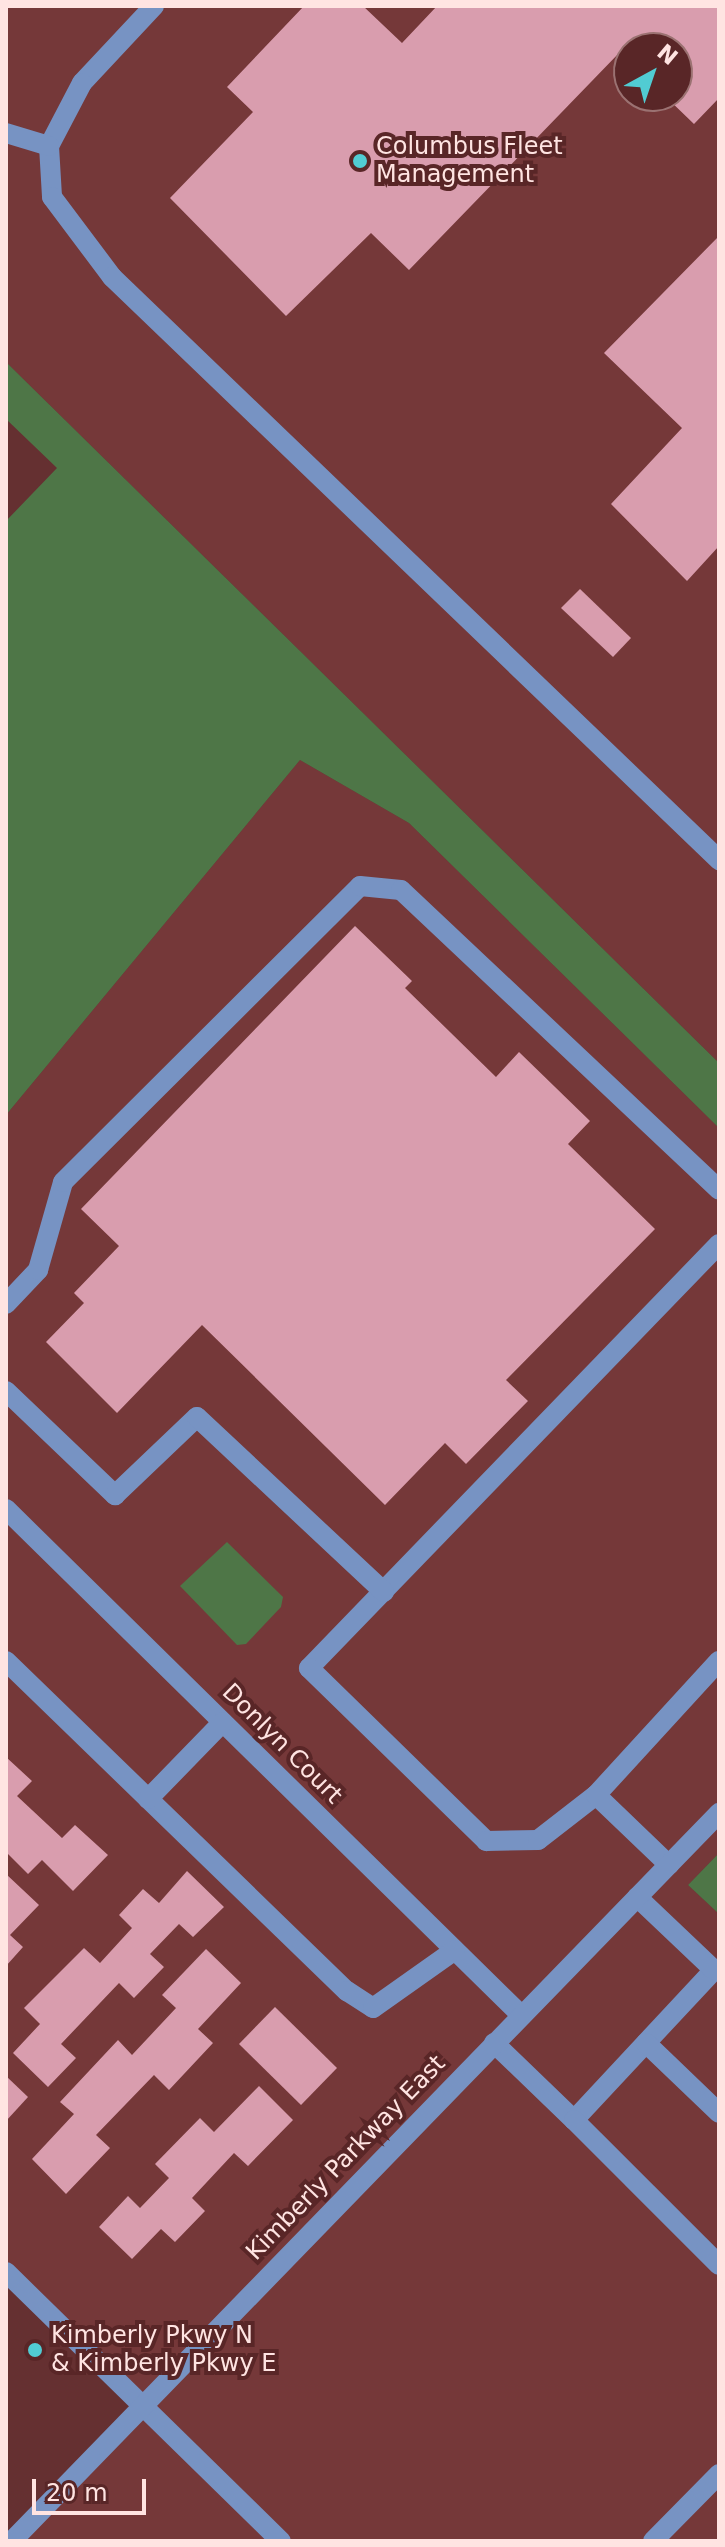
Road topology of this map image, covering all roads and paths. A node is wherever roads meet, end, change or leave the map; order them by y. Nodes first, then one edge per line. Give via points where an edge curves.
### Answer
1 (154, 6) edge
2 (6, 133) edge
3 (49, 146) junction
4 (719, 860) edge
5 (719, 1190) edge
6 (719, 1244) edge
7 (6, 1304) edge
8 (6, 1391) edge
9 (6, 1509) edge
10 (384, 1592) junction
11 (6, 1661) edge
12 (719, 1661) edge
13 (223, 1722) junction
14 (596, 1795) junction
15 (148, 1799) junction
16 (719, 1813) edge
17 (669, 1865) junction
18 (637, 1897) junction
19 (455, 1950) junction
20 (716, 1973) edge
21 (522, 2016) junction
22 (494, 2043) junction
23 (646, 2043) junction
24 (719, 2113) edge
25 (574, 2120) junction
26 (719, 2265) edge
27 (6, 2272) edge
28 (142, 2404) junction
29 (719, 2474) edge
30 (12, 2541) edge
31 (281, 2541) edge
32 (653, 2541) edge

1 - 3 street via 82,83
2 - 3 street
3 - 4 street via 52,197 112,277
5 - 7 street via 401,890 360,886 63,1182 38,1270
6 - 10 street
8 - 10 street via 115,1495 197,1417
9 - 13 street, Donlyn Court
10 - 14 street via 309,1668 486,1841 538,1840
11 - 15 street
12 - 14 street
13 - 15 street
13 - 19 street, Donlyn Court
14 - 17 street
15 - 19 street via 347,1991 373,2008
16 - 17 street, Kimberly Parkway East
17 - 18 street, Kimberly Parkway East
18 - 20 street
18 - 21 street, Kimberly Parkway East
19 - 21 street, Donlyn Court
20 - 23 street
21 - 22 street, Kimberly Parkway East
22 - 25 street
22 - 28 street, Kimberly Parkway East
23 - 24 street
23 - 25 street
25 - 26 street
27 - 28 street
28 - 30 street, Kimberly Parkway East
28 - 31 street
29 - 32 street

